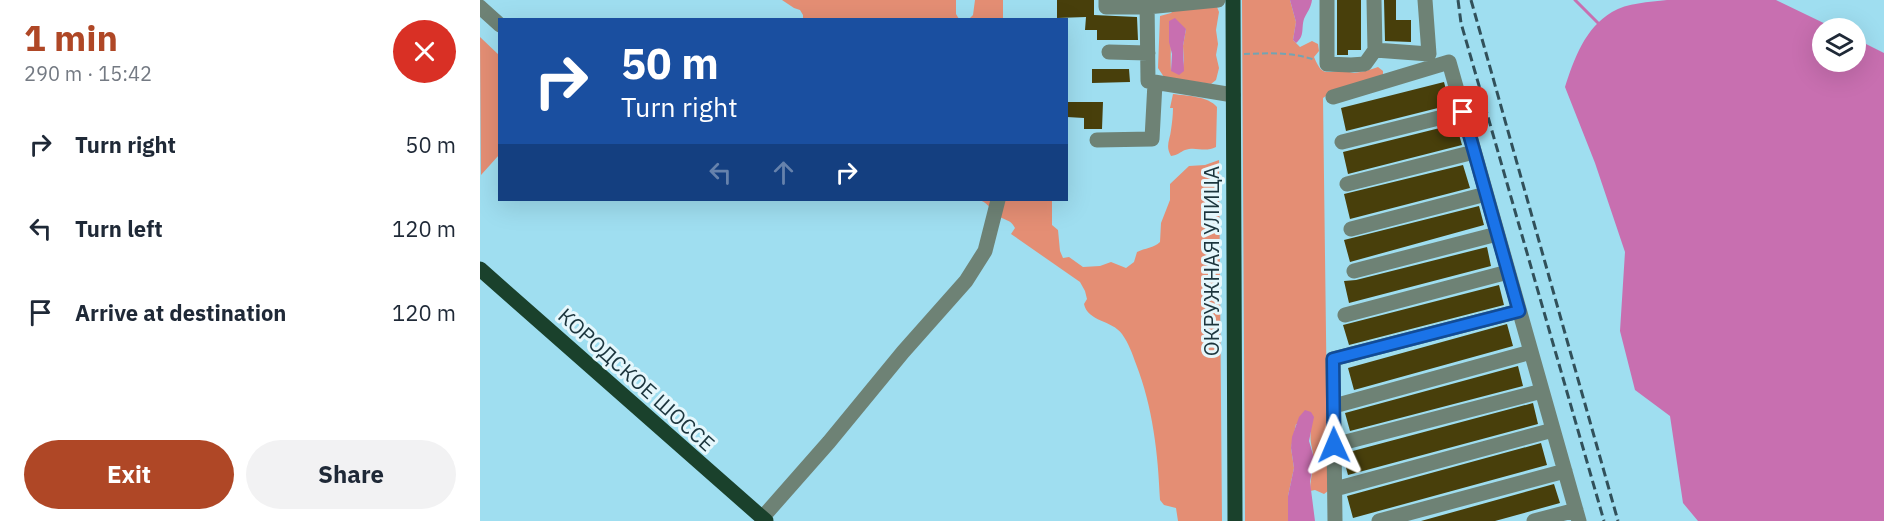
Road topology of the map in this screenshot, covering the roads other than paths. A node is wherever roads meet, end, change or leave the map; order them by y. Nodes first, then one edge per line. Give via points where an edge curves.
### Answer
1 (1106, 0) edge
2 (1218, 0) edge
3 (1233, 0) edge
4 (1327, 0) edge
5 (1374, 0) edge
6 (1425, 0) edge
7 (1147, 4) edge
8 (480, 7) edge
9 (498, 23) edge
10 (1375, 50) junction
11 (1109, 52) dead end
12 (1148, 52) junction
13 (1155, 83) junction
14 (1233, 95) junction
15 (1333, 97) dead end
16 (1463, 112) junction
17 (1097, 140) dead end
18 (1342, 142) dead end
19 (1474, 152) junction
20 (1347, 184) dead end
21 (1486, 194) junction
22 (998, 201) edge
23 (1351, 229) dead end
24 (1497, 234) junction
25 (480, 269) edge
26 (1354, 271) dead end
27 (1508, 272) junction
28 (1519, 311) junction
29 (1345, 315) dead end
30 (1531, 352) junction
31 (1542, 391) junction
32 (1334, 406) junction
33 (1553, 430) junction
34 (1334, 445) junction
35 (1565, 471) junction
36 (1335, 489) junction
37 (1577, 515) edge
38 (764, 519) edge
39 (1235, 521) edge
40 (1335, 521) edge
41 (1379, 521) edge
42 (1534, 521) edge

1 - 7 lane via 1106,7
2 - 7 lane
3 - 14 main road, ОКРУЖНАЯ УЛИЦА
4 - 10 lane via 1327,64 1365,64
5 - 10 lane
6 - 10 lane via 1429,54
7 - 12 lane
8 - 9 lane
11 - 12 lane
12 - 13 lane via 1148,81
13 - 14 lane
13 - 17 lane via 1152,139
14 - 39 main road, ОКРУЖНАЯ УЛИЦА
15 - 16 lane via 1449,62
16 - 18 lane
16 - 19 lane
19 - 20 lane
19 - 21 lane
21 - 23 lane
21 - 24 lane
22 - 38 lane via 985,251 966,281
24 - 26 lane
24 - 27 lane
25 - 38 main road, КОРОДСКОЕ ШОССЕ
27 - 28 lane
27 - 29 lane
28 - 30 lane
28 - 32 lane via 1333,359
30 - 31 lane
30 - 32 lane
31 - 33 lane
31 - 34 lane
32 - 34 lane
33 - 35 lane
33 - 36 lane
34 - 36 lane
35 - 37 lane
35 - 41 lane
36 - 40 lane
37 - 42 lane

